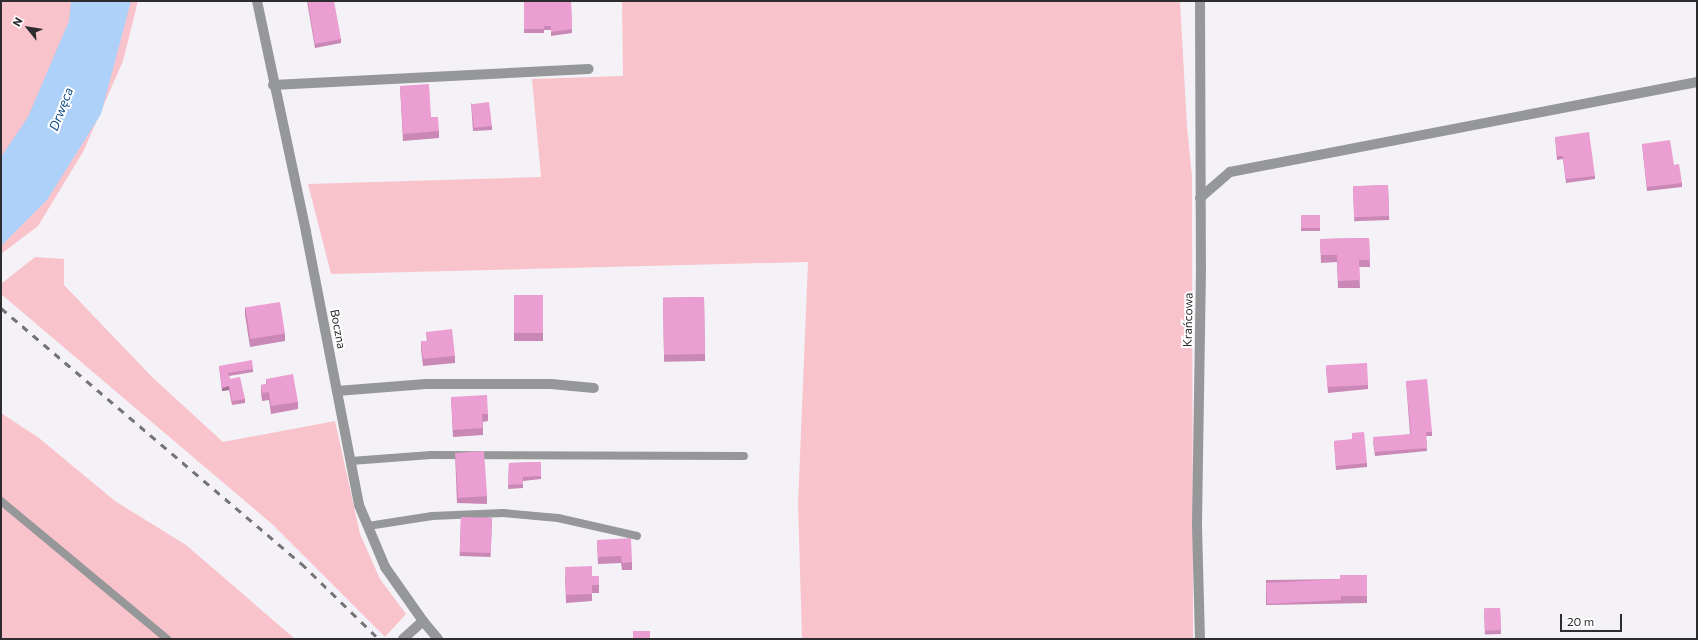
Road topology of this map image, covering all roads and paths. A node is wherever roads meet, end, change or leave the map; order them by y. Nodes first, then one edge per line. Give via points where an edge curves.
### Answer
1 (257, 1) edge
2 (1200, 1) edge
3 (589, 69) dead end
4 (1697, 82) edge
5 (273, 85) junction
6 (1200, 198) junction
7 (594, 388) dead end
8 (337, 391) junction
9 (744, 456) dead end
10 (350, 461) junction
11 (1, 501) edge
12 (368, 526) junction
13 (636, 536) dead end
14 (424, 621) junction
15 (167, 639) edge
16 (403, 639) edge
17 (438, 639) edge
18 (1200, 639) edge

1 - 5 street, Boczna
2 - 6 street, Krańcowa
3 - 5 street
4 - 6 street via 1230,172
5 - 8 street, Boczna via 306,232
6 - 18 street, Krańcowa via 1197,526
7 - 8 street via 551,384 426,384
8 - 10 street, Boczna
9 - 10 lane via 431,455
10 - 12 street, Boczna via 359,505
11 - 15 lane
12 - 13 lane via 432,516 503,513 558,518
12 - 14 street, Boczna via 385,567
14 - 16 street
14 - 17 street, Boczna

